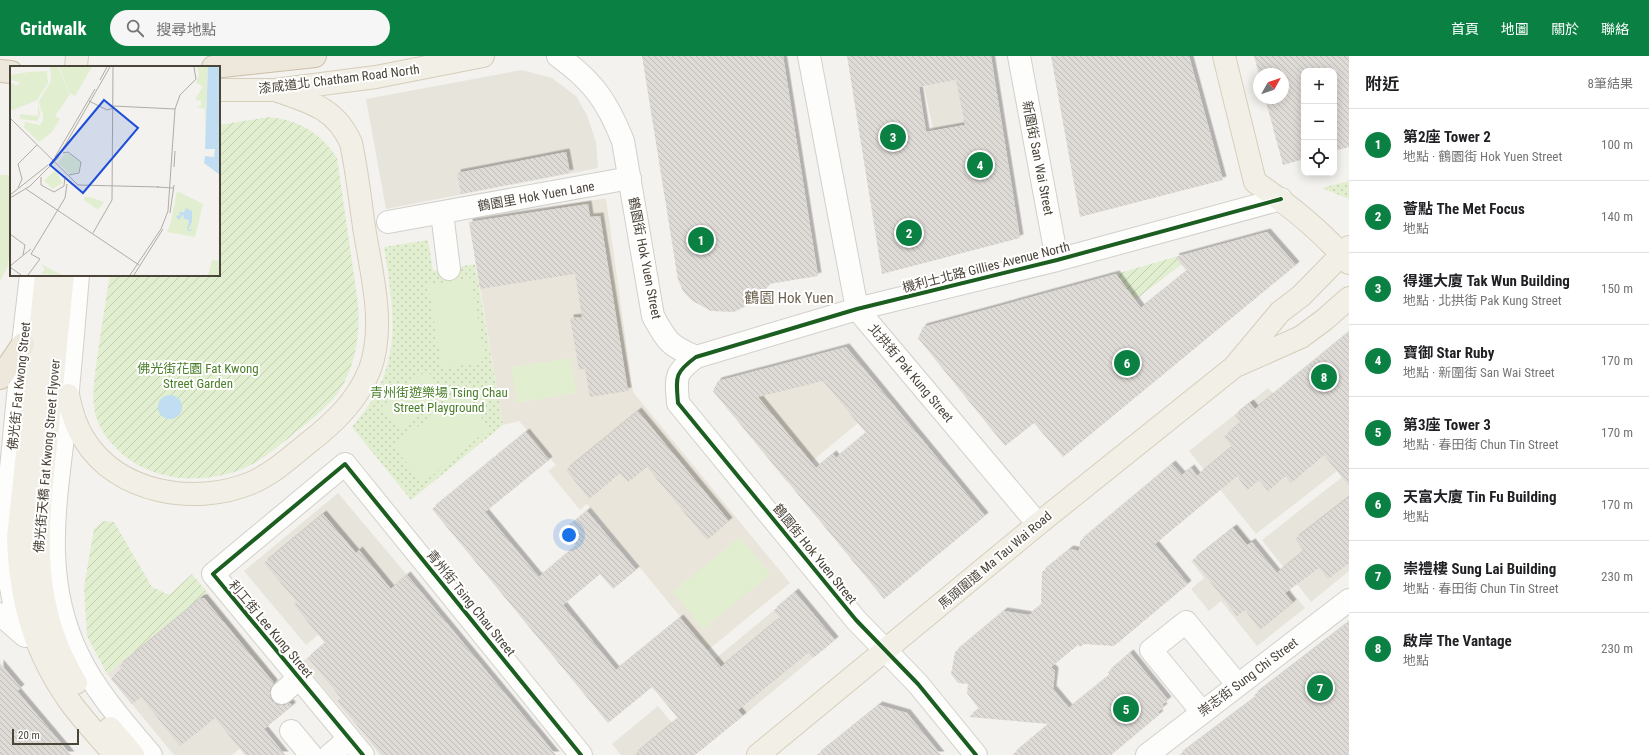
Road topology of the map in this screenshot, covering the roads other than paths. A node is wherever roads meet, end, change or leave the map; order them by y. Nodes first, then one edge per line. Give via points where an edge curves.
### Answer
1 (77, 56) edge
2 (315, 56) edge
3 (483, 56) edge
4 (558, 56) edge
5 (809, 56) edge
6 (1019, 56) edge
7 (1224, 56) edge
8 (76, 66) edge
9 (220, 66) edge
10 (0, 71) edge
11 (10, 72) edge
12 (220, 90) edge
13 (275, 90) junction
14 (630, 178) junction
15 (1255, 182) junction
16 (1281, 199) junction
17 (1252, 207) junction
18 (442, 213) junction
19 (388, 222) dead end
20 (1347, 255) edge
21 (1057, 260) junction
22 (449, 269) dead end
23 (32, 276) edge
24 (46, 276) edge
25 (63, 276) edge
26 (78, 276) edge
27 (1349, 298) edge
28 (857, 309) junction
29 (22, 344) junction
30 (696, 357) junction
31 (1234, 367) junction
32 (0, 378) edge
33 (68, 395) junction
34 (36, 444) junction
35 (345, 464) joint
36 (1038, 524) junction
37 (1349, 600) edge
38 (0, 614) edge
39 (26, 637) junction
40 (886, 650) junction
41 (299, 678) junction
42 (1237, 684) junction
43 (282, 693) dead end
44 (1202, 712) junction
45 (291, 731) dead end
46 (356, 747) edge
47 (109, 755) edge
48 (114, 755) edge
49 (133, 755) edge
50 (151, 755) edge
51 (311, 755) edge
52 (330, 755) edge
53 (581, 755) edge
54 (758, 755) edge
55 (976, 755) edge
56 (1147, 755) edge

1 - 8 main road
2 - 9 highway, 漆咸道北 Chatham Road North
3 - 13 main road, 漆咸道北 Chatham Road North via 376,77
4 - 14 street, 鶴園街 Hok Yuen Street via 598,91 613,115 623,141
5 - 28 street, 北拱街 Pak Kung Street
6 - 21 street, 新圍街 San Wai Street
7 - 15 main road
10 - 11 highway
12 - 13 main road, 漆咸道北 Chatham Road North
13 - 33 main road via 332,115 345,131 350,143 377,320 370,368 355,396 337,420 264,476 252,483 224,492 196,495 150,488 105,464 90,449 78,430
14 - 18 street, 鶴園里 Hok Yuen Lane
14 - 30 street, 鶴園街 Hok Yuen Street via 653,316 663,334 676,348
15 - 16 main road
15 - 17 street
16 - 17 street, 機利士北路 Gillies Avenue North
16 - 20 main road
17 - 21 street, 機利士北路 Gillies Avenue North
18 - 19 street, 鶴園里 Hok Yuen Lane
18 - 22 street
20 - 31 main road, 馬頭圍道 Ma Tau Wai Road via 1280,312
21 - 28 street, 機利士北路 Gillies Avenue North
23 - 29 street, 佛光街 Fat Kwong Street
24 - 34 main road, 佛光街天橋 Fat Kwong Street Flyover
25 - 34 main road, 佛光街天橋 Fat Kwong Street Flyover
26 - 33 street
27 - 31 main road, 馬頭圍道 Ma Tau Wai Road via 1301,337
28 - 30 street, 機利士北路 Gillies Avenue North
28 - 36 street, 北拱街 Pak Kung Street
29 - 32 highway
29 - 39 street, 佛光街 Fat Kwong Street via 5,531 12,596
30 - 40 street, 鶴園街 Hok Yuen Street via 681,368 677,380 678,403 856,620
31 - 36 main road, 馬頭圍道 Ma Tau Wai Road
33 - 50 street via 53,534 58,596 66,626 93,682
34 - 48 main road, 佛光街天橋 Fat Kwong Street Flyover via 18,538 19,573 30,625 63,691
34 - 49 main road, 佛光街天橋 Fat Kwong Street Flyover via 39,568 46,616 57,649 74,680
35 - 41 street, 利工街 Lee Kung Street via 213,574
35 - 53 street, 青州街 Tsing Chau Street
36 - 40 main road, 馬頭圍道 Ma Tau Wai Road
37 - 42 street, 崇志街 Sung Chi Street
38 - 39 street
39 - 47 street, 佛光街 Fat Kwong Street via 40,667 59,695
40 - 54 main road, 馬頭圍道 Ma Tau Wai Road
40 - 55 street, 鶴園街 Hok Yuen Street via 918,684
41 - 43 street
41 - 46 street, 利工街 Lee Kung Street
42 - 44 street, 崇志街 Sung Chi Street
42 - 44 street via 1186,622 1151,650
44 - 56 street, 崇志街 Sung Chi Street
45 - 51 street
46 - 52 street

